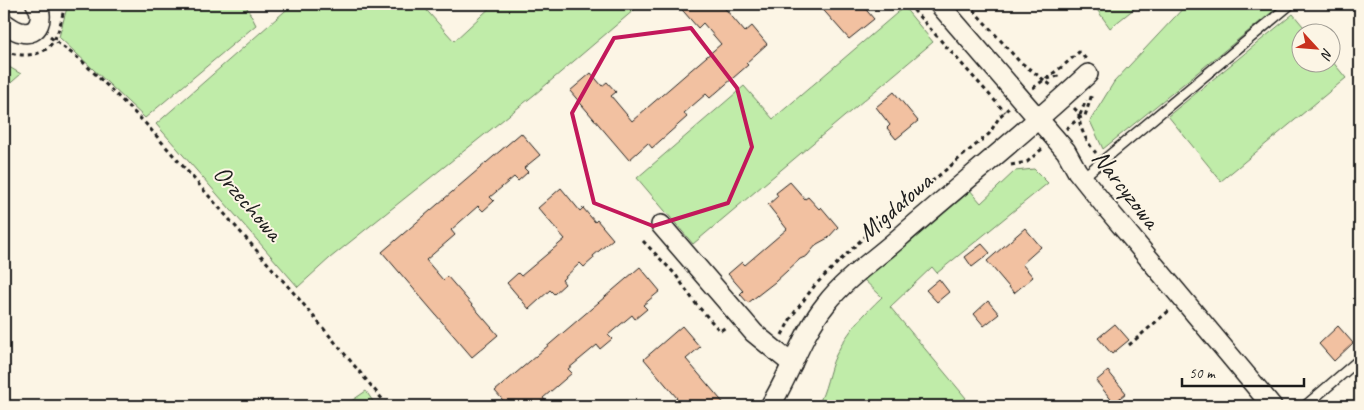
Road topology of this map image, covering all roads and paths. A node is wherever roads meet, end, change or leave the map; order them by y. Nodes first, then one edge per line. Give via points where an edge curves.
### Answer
1 (36, 4) edge
2 (908, 4) edge
3 (940, 4) edge
4 (968, 4) edge
5 (1290, 4) edge
6 (7, 25) edge
7 (59, 44) dead end
8 (1088, 74) dead end
9 (1063, 97) junction
10 (1005, 112) dead end
11 (1079, 118) junction
12 (1038, 119) junction
13 (1055, 138) junction
14 (1103, 160) junction
15 (983, 165) junction
16 (1082, 178) junction
17 (661, 225) dead end
18 (643, 241) dead end
19 (1183, 299) junction
20 (730, 324) dead end
21 (1129, 345) dead end
22 (1360, 359) edge
23 (792, 364) junction
24 (388, 406) edge
25 (770, 406) edge
26 (1272, 406) edge
27 (1305, 406) edge

1 - 6 street via 41,13 38,28 29,33
2 - 10 path
3 - 12 street, Narcyzowa
4 - 9 path via 1019,61
5 - 14 lane
7 - 24 path, Orzechowa via 82,61 146,124
8 - 9 street, Migdałowa
9 - 11 path via 1079,113
9 - 12 street, Migdałowa
11 - 13 path
11 - 14 path via 1089,145
12 - 13 street, Narcyzowa
12 - 15 street, Migdałowa
13 - 15 path via 1027,162
13 - 16 street, Narcyzowa
14 - 16 lane
15 - 23 street, Migdałowa via 834,294 807,330
16 - 19 street, Narcyzowa
17 - 23 street via 754,333
18 - 20 path via 720,331
19 - 21 path
19 - 26 street, Narcyzowa
22 - 27 lane
23 - 25 street, Migdałowa

